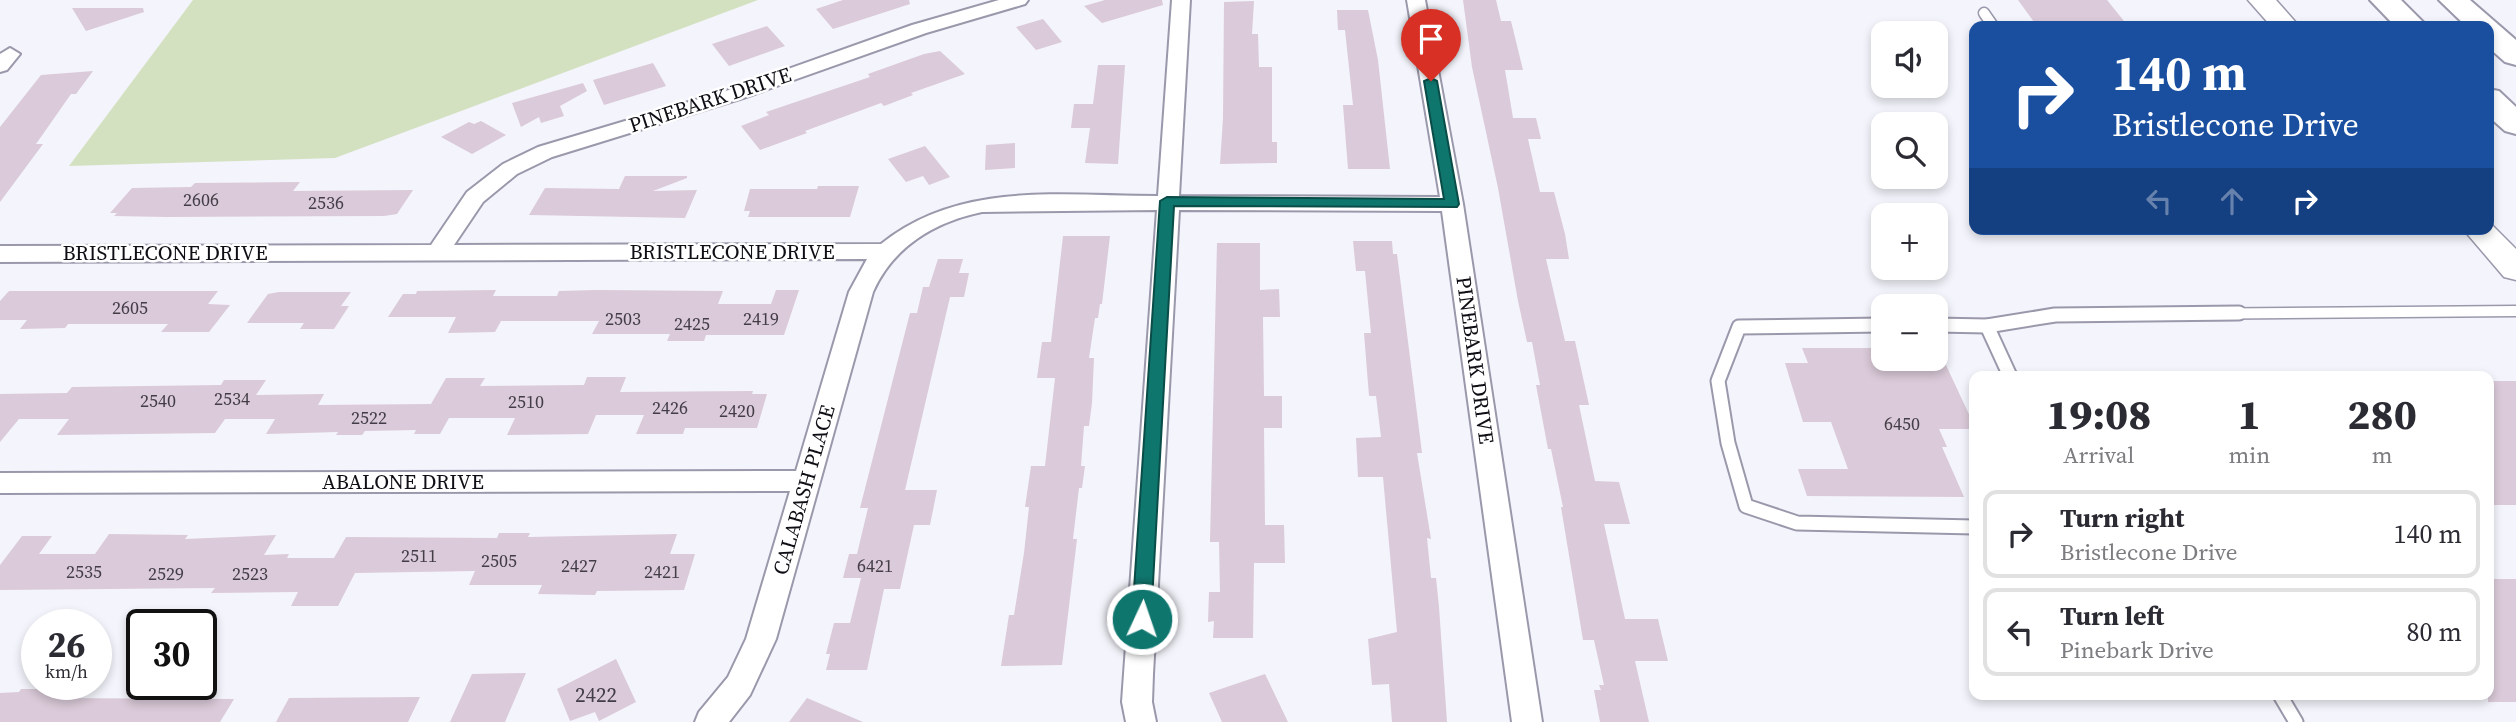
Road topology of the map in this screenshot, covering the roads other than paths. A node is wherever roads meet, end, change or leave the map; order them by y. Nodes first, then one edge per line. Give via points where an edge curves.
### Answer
1 (1018, 0) edge
2 (1181, 0) edge
3 (1416, 0) edge
4 (2261, 0) edge
5 (2384, 0) edge
6 (2453, 0) edge
7 (1984, 13) dead end
8 (1990, 21) edge
9 (2281, 21) edge
10 (2407, 21) edge
11 (2477, 21) edge
12 (2494, 36) edge
13 (2516, 56) edge
14 (2494, 104) edge
15 (2516, 124) edge
16 (1167, 201) junction
17 (1452, 204) junction
18 (2485, 235) edge
19 (886, 251) junction
20 (438, 252) junction
21 (0, 254) edge
22 (2516, 269) edge
23 (2516, 311) edge
24 (1871, 325) edge
25 (1948, 325) edge
26 (1987, 326) junction
27 (2009, 371) edge
28 (806, 481) junction
29 (0, 482) edge
30 (1969, 527) edge
31 (2283, 700) edge
32 (709, 722) edge
33 (1141, 722) edge
34 (1527, 722) edge
35 (2296, 722) edge

1 - 20 street, PINEBARK DRIVE via 545,152 510,169 475,197
2 - 16 street
3 - 17 street, PINEBARK DRIVE
4 - 9 street
5 - 10 highway
6 - 11 highway
7 - 8 lane
12 - 13 highway
14 - 15 highway
16 - 17 street
16 - 19 street via 979,205 915,228
16 - 33 street via 1138,674
17 - 34 street, PINEBARK DRIVE
18 - 22 street
19 - 20 street, BRISTLECONE DRIVE
19 - 28 street, CALABASH PLACE via 864,282
20 - 21 street, BRISTLECONE DRIVE
23 - 26 lane via 2055,316
24 - 30 lane via 1739,327 1718,381 1728,443 1746,506 1797,523
25 - 26 lane
26 - 27 lane
28 - 29 street, ABALONE DRIVE
28 - 32 street, CALABASH PLACE via 751,664
31 - 35 lane

